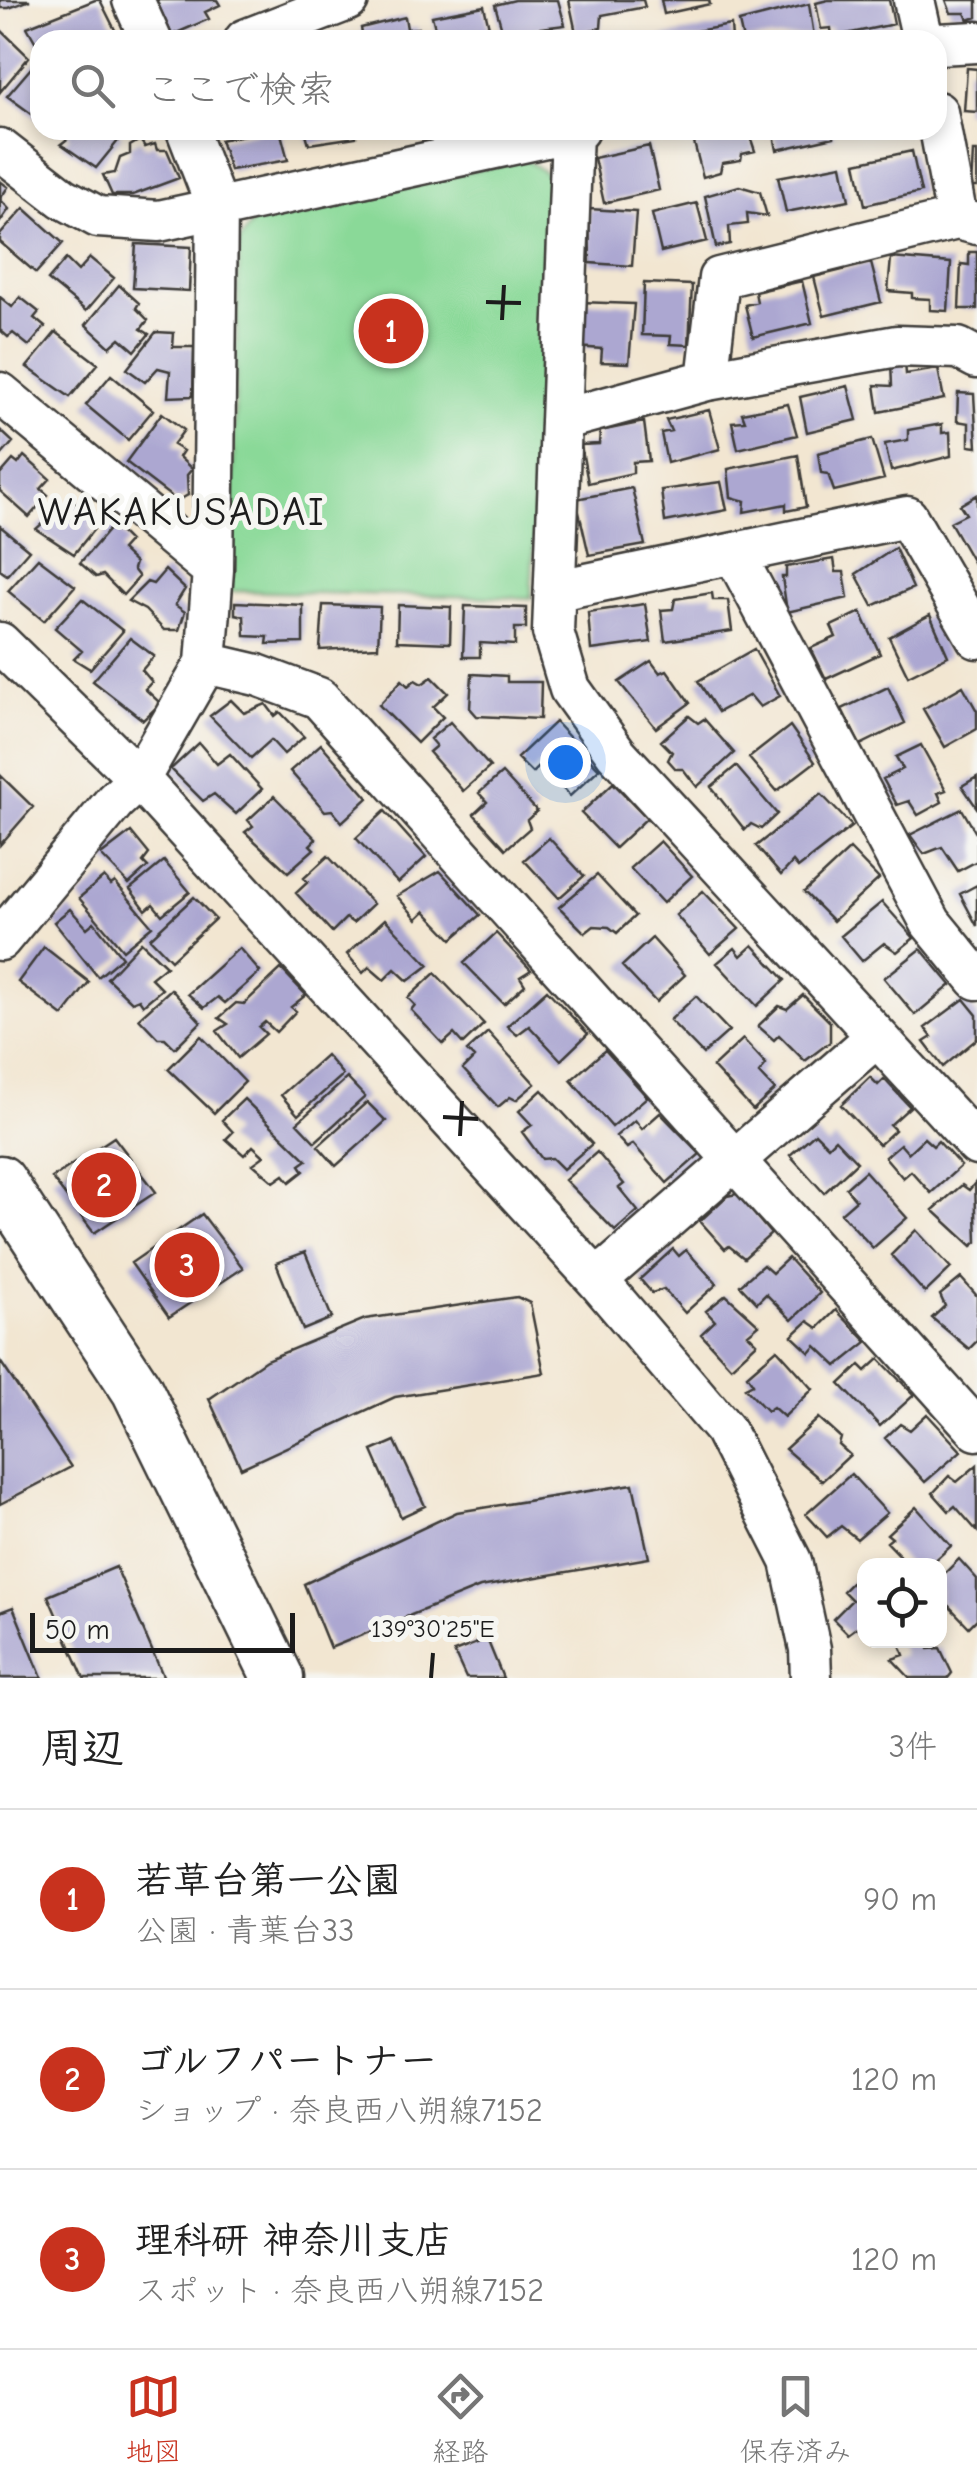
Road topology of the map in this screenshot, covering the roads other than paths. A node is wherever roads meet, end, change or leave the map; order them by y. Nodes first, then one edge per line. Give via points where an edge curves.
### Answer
1 (133, 0) edge
2 (348, 0) edge
3 (914, 0) edge
4 (146, 30) edge
5 (271, 30) edge
6 (921, 30) edge
7 (977, 42) edge
8 (947, 44) edge
9 (191, 140) edge
10 (533, 140) edge
11 (575, 140) edge
12 (945, 140) edge
13 (0, 148) edge
14 (218, 207) junction
15 (967, 222) edge
16 (977, 358) edge
17 (707, 380) junction
18 (0, 393) edge
19 (560, 420) junction
20 (735, 555) junction
21 (213, 570) junction
22 (558, 590) junction
23 (977, 638) edge
24 (0, 643) edge
25 (206, 663) junction
26 (139, 779) junction
27 (0, 940) edge
28 (977, 978) edge
29 (875, 1038) junction
30 (977, 1145) edge
31 (736, 1160) junction
32 (0, 1181) edge
33 (597, 1280) junction
34 (977, 1430) edge
35 (278, 1678) edge
36 (810, 1678) edge

1 - 4 street
2 - 5 street
3 - 6 street
7 - 8 street
9 - 14 street
10 - 14 street
11 - 19 street
12 - 15 street
13 - 14 street via 98,218 160,221
14 - 21 street
15 - 17 street via 718,278
16 - 17 street via 958,348 896,346
17 - 19 street
18 - 21 street
19 - 22 street
20 - 22 street
20 - 23 street via 907,517
20 - 28 street via 931,922
21 - 25 street
22 - 29 street via 553,632 570,688 616,753
24 - 26 street
25 - 26 street
25 - 31 street via 319,698
26 - 27 street
26 - 33 street
29 - 30 street
29 - 31 street
31 - 33 street
31 - 34 street
32 - 35 street via 137,1390
33 - 36 street via 724,1429 791,1561

